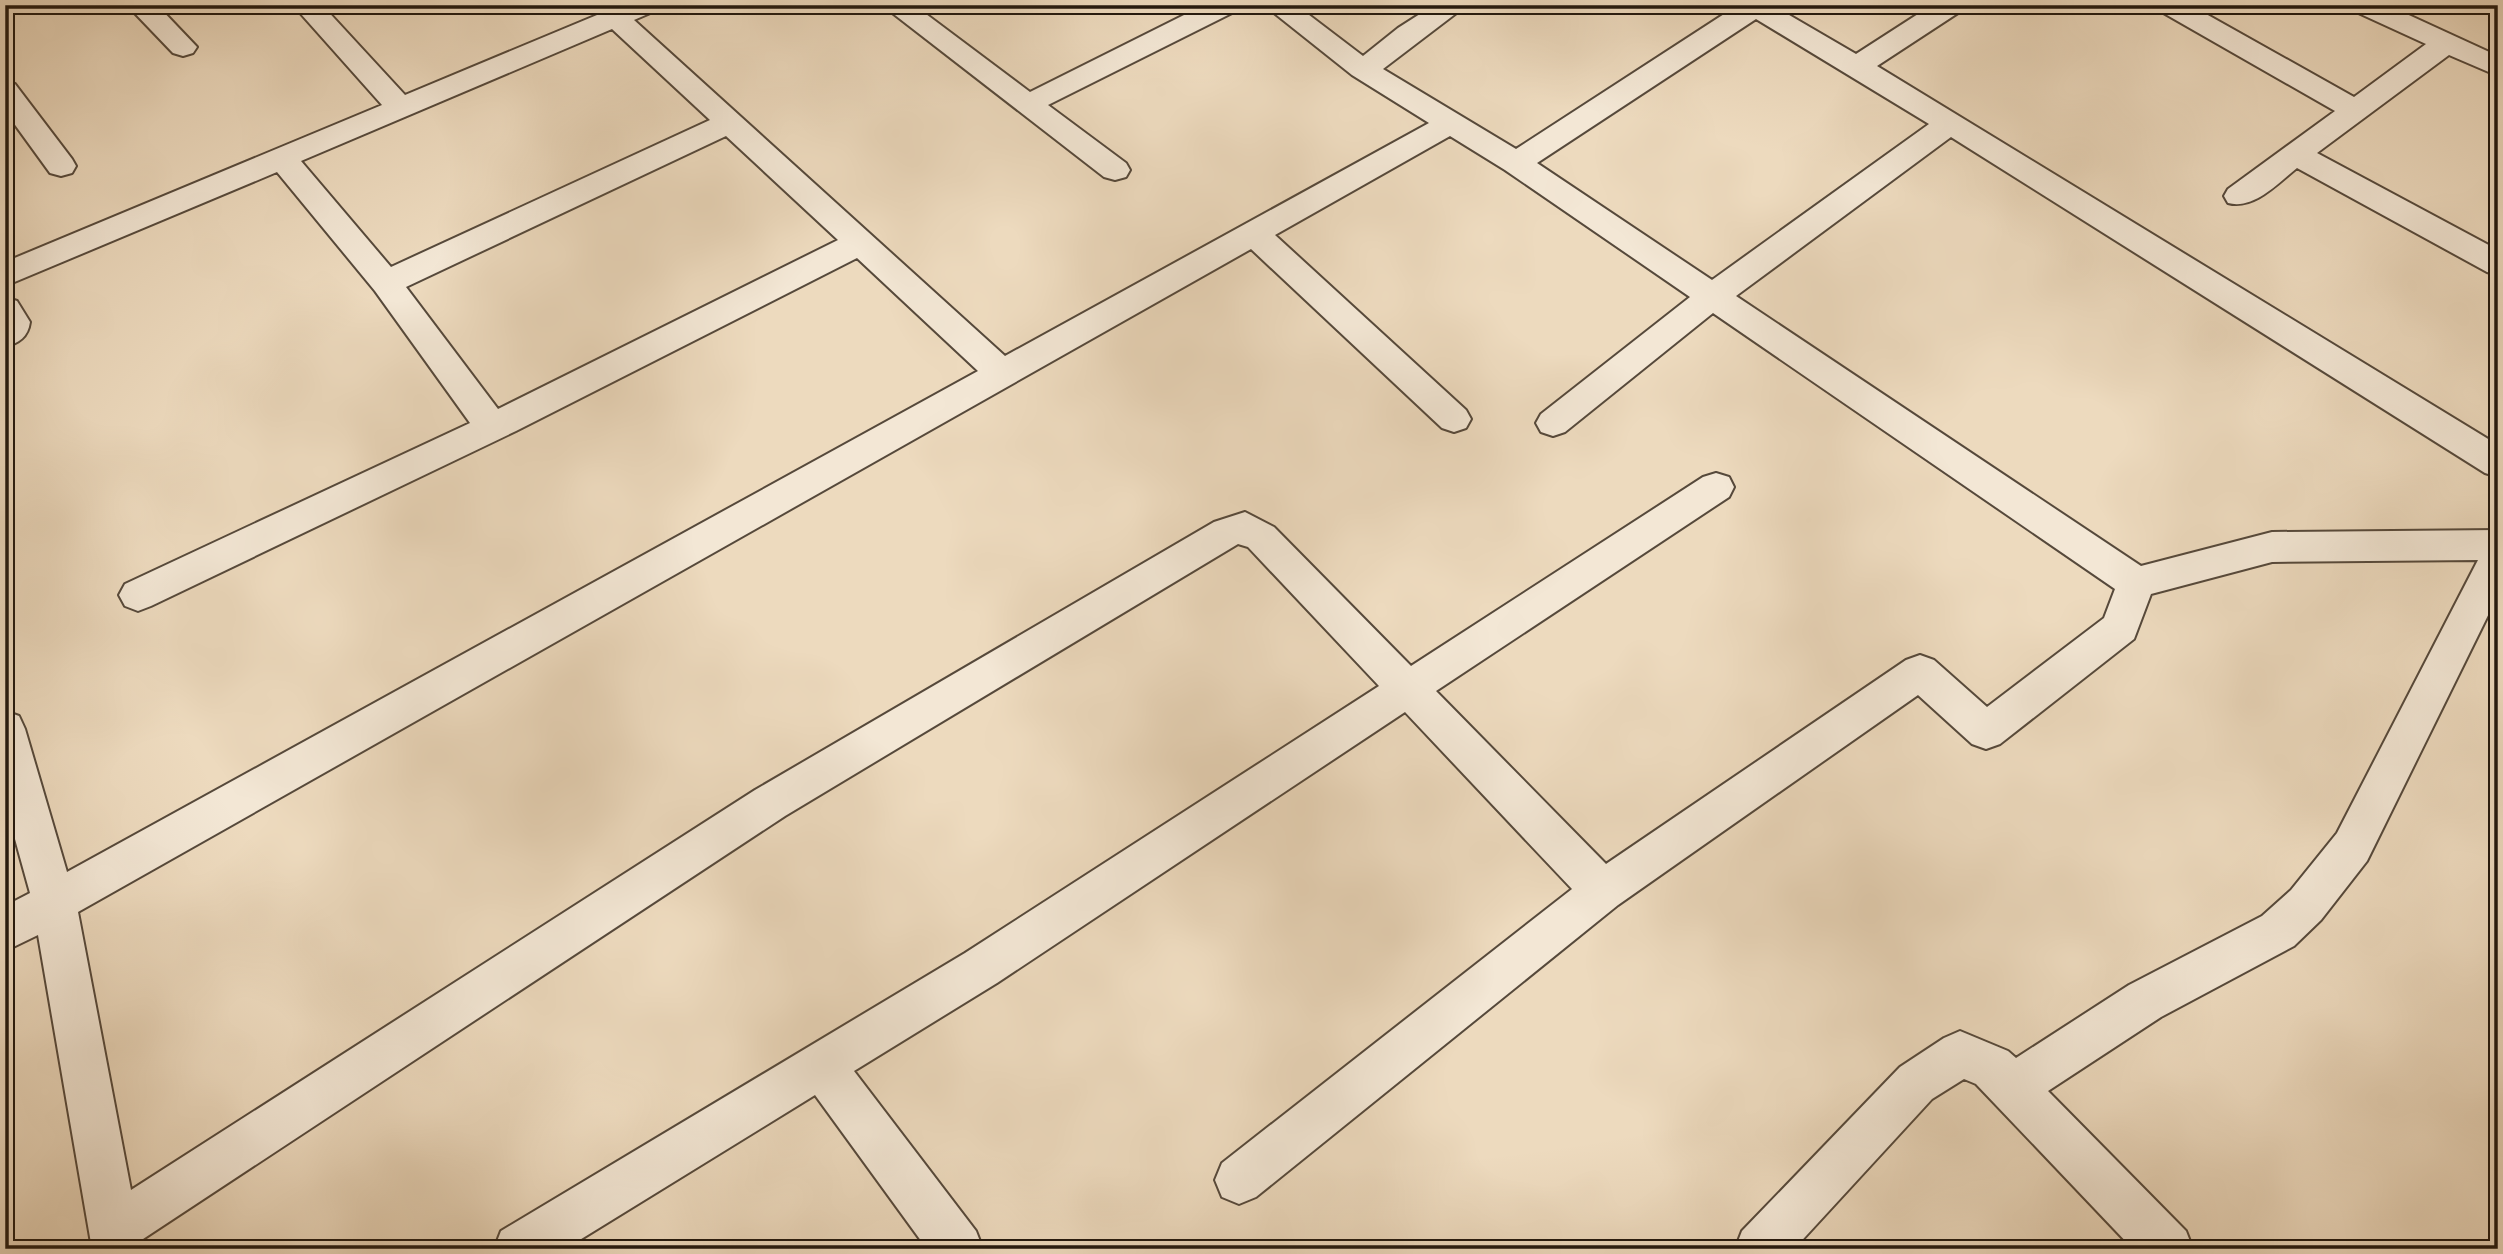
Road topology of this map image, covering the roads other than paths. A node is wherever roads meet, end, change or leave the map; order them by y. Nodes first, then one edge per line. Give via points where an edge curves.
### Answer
1 (141, 5) edge
2 (307, 5) edge
3 (645, 5) edge
4 (896, 5) edge
5 (1226, 5) edge
6 (1278, 5) edge
7 (1453, 5) edge
8 (1951, 5) edge
9 (2169, 5) edge
10 (2364, 5) edge
11 (1753, 6) edge
12 (608, 12) edge
13 (2445, 44) junction
14 (183, 47) dead end
15 (1857, 66) junction
16 (2498, 67) edge
17 (1362, 69) junction
18 (5, 90) edge
19 (1028, 104) junction
20 (401, 108) junction
21 (2355, 110) junction
22 (731, 122) junction
23 (1451, 123) junction
24 (1949, 124) junction
25 (2295, 154) junction
26 (282, 158) junction
27 (1516, 163) junction
28 (61, 166) dead end
29 (1115, 170) dead end
30 (2239, 196) dead end
31 (1253, 233) junction
32 (860, 243) junction
33 (2498, 264) edge
34 (5, 275) edge
35 (386, 283) junction
36 (1714, 295) junction
37 (5, 309) edge
38 (5, 335) edge
39 (1002, 373) junction
40 (1454, 419) dead end
41 (1553, 422) dead end
42 (492, 427) junction
43 (2498, 463) edge
44 (1716, 487) dead end
45 (2498, 545) edge
46 (2498, 557) edge
47 (2136, 583) junction
48 (138, 595) dead end
49 (1407, 687) junction
50 (5, 729) edge
51 (1603, 891) junction
52 (54, 901) junction
53 (5, 930) edge
54 (821, 1065) junction
55 (2012, 1088) junction
56 (1239, 1180) dead end
57 (115, 1239) edge
58 (519, 1249) edge
59 (958, 1249) edge
60 (1760, 1249) edge
61 (2168, 1249) edge

1 - 14 street
2 - 20 street
3 - 12 street
4 - 19 street
5 - 19 street
6 - 17 street
7 - 17 street
8 - 15 street
9 - 21 street
10 - 13 street
11 - 15 street
11 - 27 street
12 - 20 street
12 - 22 street
13 - 16 street
13 - 21 street
15 - 24 street
17 - 23 street
18 - 28 street
19 - 29 street
20 - 26 street
21 - 25 street
22 - 32 street
22 - 35 street
23 - 27 street
23 - 31 street
24 - 36 street
24 - 43 street
25 - 30 street
25 - 33 street
26 - 34 street
26 - 35 street
27 - 36 street
31 - 39 street
31 - 40 street
32 - 39 street
32 - 42 street
35 - 42 street
36 - 41 street
36 - 47 street
37 - 38 street via 13,322
39 - 52 street
42 - 48 street
44 - 49 street
45 - 47 street via 2272,547
46 - 55 street via 2352,847 2306,905 2278,931 2145,1001
47 - 51 street via 2120,628 1986,731 1920,672
49 - 51 street
49 - 54 street via 981,968
49 - 57 street via 1261,537 1245,527 1227,532 771,803
50 - 52 street
51 - 56 street
52 - 53 street
52 - 57 street
54 - 58 street
54 - 59 street
55 - 60 street via 1992,1067 1961,1054 1916,1083
55 - 61 street

